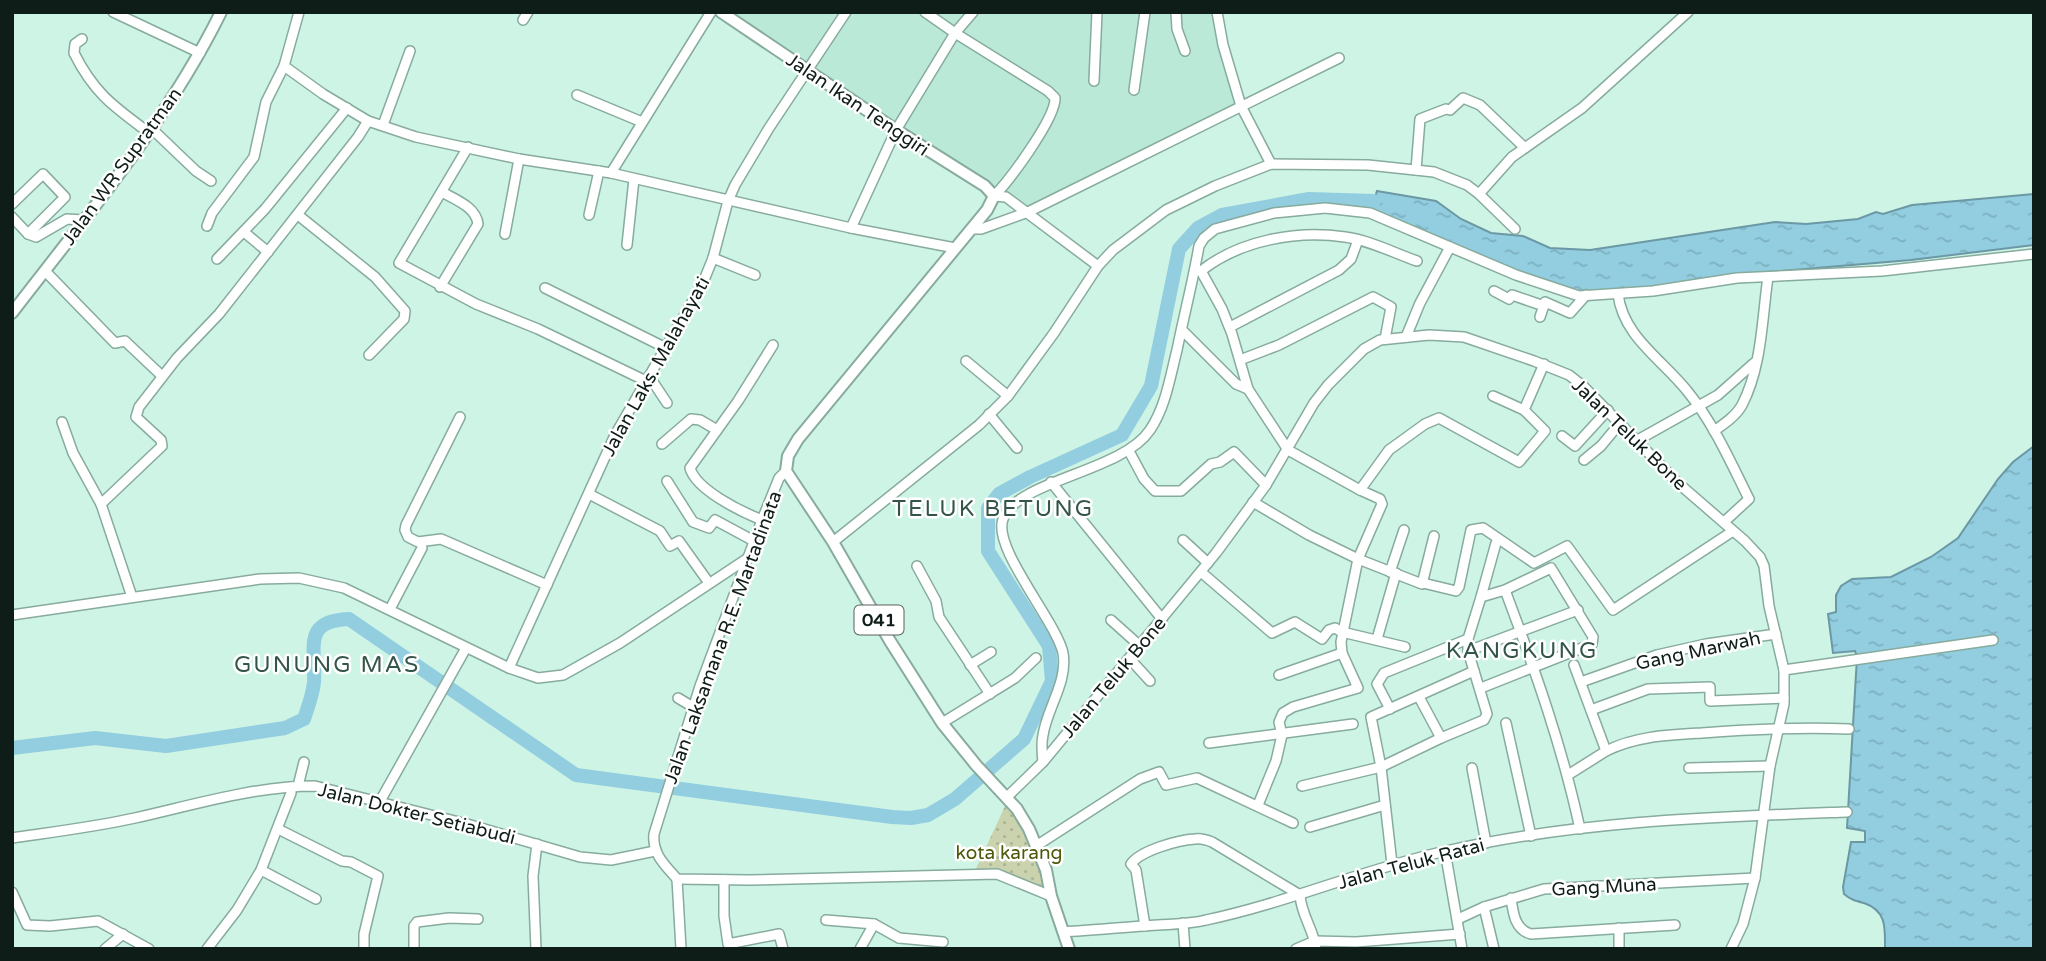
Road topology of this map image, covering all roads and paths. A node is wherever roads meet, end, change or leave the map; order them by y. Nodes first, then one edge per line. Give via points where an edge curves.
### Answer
1 (113, 12) edge
2 (221, 12) edge
3 (299, 12) edge
4 (711, 12) edge
5 (721, 12) edge
6 (846, 12) edge
7 (925, 12) edge
8 (973, 12) edge
9 (1097, 12) edge
10 (1145, 12) edge
11 (1176, 12) edge
12 (1217, 12) edge
13 (1688, 12) edge
14 (955, 33) junction
15 (82, 39) dead end
16 (410, 51) dead end
17 (1185, 51) dead end
18 (200, 53) junction
19 (1339, 58) dead end
20 (284, 66) junction
21 (809, 70) junction
22 (1094, 81) dead end
23 (1134, 90) dead end
24 (577, 95) dead end
25 (1241, 106) junction
26 (346, 108) junction
27 (368, 121) junction
28 (642, 122) junction
29 (383, 125) junction
30 (150, 130) junction
31 (896, 130) junction
32 (468, 147) junction
33 (1525, 148) junction
34 (519, 159) junction
35 (1271, 164) junction
36 (1416, 170) junction
37 (599, 172) junction
38 (611, 173) junction
39 (634, 179) junction
40 (211, 181) dead end
41 (442, 192) junction
42 (1479, 194) junction
43 (994, 196) junction
44 (728, 201) junction
45 (12, 204) edge
46 (1028, 212) junction
47 (298, 215) junction
48 (589, 215) dead end
49 (12, 217) edge
50 (83, 220) junction
51 (207, 226) dead end
52 (851, 228) junction
53 (971, 229) junction
54 (1515, 229) dead end
55 (244, 232) junction
56 (28, 234) junction
57 (505, 234) dead end
58 (1358, 240) junction
59 (627, 245) dead end
60 (1450, 247) junction
61 (955, 248) junction
62 (268, 252) junction
63 (2034, 254) edge
64 (713, 258) junction
65 (217, 259) dead end
66 (1417, 261) dead end
67 (1098, 266) junction
68 (45, 271) junction
69 (1198, 271) junction
70 (755, 275) dead end
71 (1768, 277) junction
72 (1549, 286) junction
73 (440, 287) junction
74 (545, 288) dead end
75 (1494, 291) dead end
76 (1618, 294) junction
77 (1586, 295) junction
78 (1544, 304) junction
79 (12, 313) edge
80 (1540, 317) dead end
81 (1230, 327) junction
82 (1182, 330) junction
83 (1406, 337) junction
84 (1385, 339) junction
85 (774, 345) dead end
86 (666, 348) junction
87 (369, 355) dead end
88 (1240, 360) junction
89 (966, 361) dead end
90 (1756, 361) junction
91 (1544, 364) junction
92 (162, 376) junction
93 (647, 379) junction
94 (1248, 389) junction
95 (1008, 396) junction
96 (1493, 396) dead end
97 (667, 403) dead end
98 (1698, 407) junction
99 (1524, 410) junction
100 (1608, 410) junction
101 (989, 414) junction
102 (460, 417) dead end
103 (62, 422) dead end
104 (1620, 423) junction
105 (717, 430) junction
106 (1714, 431) junction
107 (1562, 436) dead end
108 (1636, 441) junction
109 (662, 444) dead end
110 (1017, 448) dead end
111 (1288, 450) junction
112 (1129, 451) junction
113 (1584, 460) dead end
114 (786, 471) junction
115 (667, 481) dead end
116 (1051, 482) junction
117 (1266, 485) junction
118 (1360, 490) junction
119 (589, 494) junction
120 (1253, 502) junction
121 (101, 504) junction
122 (762, 520) junction
123 (1724, 522) junction
124 (1404, 530) dead end
125 (1734, 531) junction
126 (1434, 536) dead end
127 (1183, 540) dead end
128 (754, 541) junction
129 (833, 542) junction
130 (1496, 543) dead end
131 (422, 548) dead end
132 (748, 558) junction
133 (1358, 559) junction
134 (1208, 563) junction
135 (917, 566) dead end
136 (1201, 572) junction
137 (1393, 573) junction
138 (709, 583) junction
139 (1423, 583) junction
140 (547, 585) junction
141 (1505, 590) junction
142 (132, 597) junction
143 (1481, 597) junction
144 (390, 609) junction
145 (1578, 610) junction
146 (12, 615) edge
147 (1162, 619) junction
148 (1111, 620) dead end
149 (1342, 632) junction
150 (1521, 633) junction
151 (1776, 634) junction
152 (1377, 639) junction
153 (1468, 639) junction
154 (1993, 640) dead end
155 (1140, 646) junction
156 (1405, 647) dead end
157 (466, 648) junction
158 (1468, 651) junction
159 (991, 652) dead end
160 (1342, 653) junction
161 (1036, 658) dead end
162 (1129, 659) junction
163 (970, 665) junction
164 (1574, 665) dead end
165 (1534, 667) junction
166 (509, 668) junction
167 (1784, 670) junction
168 (1474, 671) junction
169 (1279, 675) dead end
170 (1150, 681) dead end
171 (1581, 682) junction
172 (1481, 688) junction
173 (990, 694) junction
174 (1419, 697) junction
175 (678, 698) dead end
176 (1784, 698) junction
177 (692, 707) junction
178 (1390, 709) junction
179 (1591, 710) junction
180 (942, 723) junction
181 (1506, 723) dead end
182 (1353, 724) dead end
183 (1781, 727) junction
184 (1849, 729) dead end
185 (1282, 735) junction
186 (1441, 738) junction
187 (1209, 743) dead end
188 (1606, 751) junction
189 (304, 762) dead end
190 (1042, 762) junction
191 (1770, 766) junction
192 (1381, 767) junction
193 (1472, 768) dead end
194 (1689, 768) dead end
195 (1568, 775) junction
196 (1303, 786) dead end
197 (294, 787) junction
198 (1005, 795) junction
199 (379, 803) junction
200 (1258, 805) junction
201 (1385, 805) junction
202 (1847, 812) dead end
203 (1763, 815) junction
204 (1293, 823) dead end
205 (1310, 827) dead end
206 (278, 828) junction
207 (1580, 829) junction
208 (1531, 836) junction
209 (12, 838) edge
210 (1486, 843) junction
211 (537, 844) junction
212 (1036, 846) junction
213 (655, 851) junction
214 (1445, 851) junction
215 (1392, 864) junction
216 (261, 870) junction
217 (1755, 878) junction
218 (677, 879) junction
219 (724, 880) junction
220 (12, 892) edge
221 (1300, 895) junction
222 (1051, 896) junction
223 (1511, 898) junction
224 (316, 899) dead end
225 (1485, 907) junction
226 (478, 919) dead end
227 (1458, 919) junction
228 (826, 920) dead end
229 (1183, 923) junction
230 (874, 924) junction
231 (1675, 925) dead end
232 (1145, 926) junction
233 (1619, 928) junction
234 (1063, 932) junction
235 (123, 934) junction
236 (1460, 934) junction
237 (899, 938) junction
238 (943, 942) dead end
239 (1316, 945) edge
240 (104, 949) edge
241 (149, 949) edge
242 (207, 949) edge
243 (364, 949) edge
244 (414, 949) edge
245 (536, 949) edge
246 (681, 949) edge
247 (783, 949) edge
248 (860, 949) edge
249 (893, 949) edge
250 (1069, 949) edge
251 (1185, 949) edge
252 (1296, 949) edge
253 (1462, 949) edge
254 (1494, 949) edge
255 (1619, 949) edge
256 (1731, 949) edge

1 - 18 street
2 - 18 main road, Jalan WR Supratman
3 - 20 street
4 - 28 street
5 - 21 main road, Jalan Ikan Tenggiri
6 - 21 street, Jalan Laks. Malahayati
7 - 14 street
8 - 14 street
9 - 22 street
10 - 23 street
11 - 17 street
12 - 25 street
13 - 33 street via 1600,93
14 - 31 street
14 - 43 street via 1055,98 1054,108 1029,151
15 - 30 street via 75,44 74,53 95,88 115,108
16 - 29 street
18 - 30 main road, Jalan WR Supratman
19 - 25 street
20 - 26 street
20 - 51 street via 266,102 254,157
21 - 31 main road, Jalan Ikan Tenggiri
21 - 44 street, Jalan Laks. Malahayati via 748,161
24 - 28 street
25 - 35 street
25 - 46 street
26 - 27 street
26 - 55 street
27 - 29 street
27 - 47 street
28 - 38 street
29 - 32 street
30 - 40 street
30 - 50 main road, Jalan WR Supratman
31 - 43 main road, Jalan Ikan Tenggiri
31 - 52 street
32 - 34 street
32 - 41 street
33 - 36 street via 1480,105 1463,98 1450,110 1420,119
33 - 42 street
34 - 37 street
34 - 57 street
35 - 36 street
35 - 67 street via 1166,210
36 - 42 street via 1453,178
37 - 38 street
37 - 48 street
38 - 39 street
39 - 44 street
39 - 59 street
41 - 73 street via 470,208 478,224
41 - 73 street via 399,263
42 - 54 street
43 - 46 street via 1006,197
43 - 53 main road, Jalan Laksamana R.E. Martadinata
44 - 52 street
44 - 64 street, Jalan Laks. Malahayati
45 - 56 street via 43,174 65,197
46 - 53 street
46 - 67 street
47 - 62 street
47 - 87 street via 375,277 405,312 404,319
49 - 56 street
50 - 56 street via 67,219 36,237
50 - 68 main road, Jalan WR Supratman
52 - 61 street
53 - 61 main road, Jalan Laksamana R.E. Martadinata
55 - 62 street
55 - 65 street
58 - 66 street
58 - 69 street via 1322,236 1274,239
58 - 81 street via 1351,260 1339,270
60 - 69 street via 1370,213 1325,208 1274,213 1215,229 1199,246
60 - 72 street
60 - 83 street
61 - 114 main road, Jalan Laksamana R.E. Martadinata via 797,439
62 - 92 street
63 - 71 street via 1882,271
64 - 70 street
64 - 86 street, Jalan Laks. Malahayati
67 - 95 street
68 - 79 main road, Jalan WR Supratman
68 - 92 street via 115,343 125,341
69 - 81 street
69 - 82 street
71 - 76 street
71 - 90 street
72 - 77 street
72 - 78 street
73 - 93 street
74 - 86 street
75 - 78 street via 1509,299 1513,296
76 - 77 street
76 - 98 street via 1625,320
77 - 78 street via 1570,313
78 - 80 street
81 - 88 street
82 - 94 street via 1236,384
82 - 112 street via 1165,399 1150,431
83 - 84 street, Jalan Teluk Bone
83 - 91 street, Jalan Teluk Bone via 1464,337
84 - 88 street via 1391,307 1373,297
84 - 111 street, Jalan Teluk Bone via 1364,349 1328,385
85 - 105 street
86 - 93 street, Jalan Laks. Malahayati
88 - 94 street
89 - 95 street
90 - 98 street
90 - 106 street via 1741,407
91 - 99 street
91 - 100 street, Jalan Teluk Bone via 1569,375
92 - 121 street via 136,417 162,446
93 - 97 street
93 - 119 street, Jalan Laks. Malahayati
94 - 111 street
95 - 101 street
96 - 99 street
98 - 106 street
98 - 108 street
99 - 118 street via 1545,431 1519,462 1440,418 1389,450
100 - 104 street, Jalan Teluk Bone
100 - 107 street via 1575,446
101 - 110 street
101 - 129 street
102 - 140 street via 406,525 408,537 418,542 441,539
103 - 121 street via 72,453
104 - 108 street, Jalan Teluk Bone
104 - 113 street
105 - 109 street via 691,419
105 - 122 street via 690,468 692,476 724,501
106 - 123 street via 1749,499
108 - 123 street, Jalan Teluk Bone
111 - 117 street, Jalan Teluk Bone
111 - 118 street
112 - 116 street
112 - 117 street via 1154,491 1181,491 1211,464 1234,452
114 - 122 street, Jalan Laksamana R.E. Martadinata
114 - 129 main road, Jalan Laksamana R.E. Martadinata / 041
115 - 128 street via 693,522 709,528 715,520
116 - 147 street
116 - 190 street via 1009,509 1002,520 1013,560 1063,653 1063,674 1043,733
117 - 120 street, Jalan Teluk Bone
118 - 133 street via 1382,504
119 - 138 street via 660,531 670,546 679,541
119 - 140 street, Jalan Laks. Malahayati
120 - 133 street
120 - 134 street, Jalan Teluk Bone
121 - 142 street
122 - 128 street, Jalan Laksamana R.E. Martadinata
123 - 125 street, Jalan Teluk Bone
124 - 137 street
125 - 139 street via 1613,610 1567,545 1534,564 1483,528 1471,530 1456,591
125 - 151 street, Jalan Teluk Bone via 1763,566
126 - 139 street
127 - 134 street
128 - 132 street, Jalan Laksamana R.E. Martadinata
129 - 180 main road, Jalan Laksamana R.E. Martadinata / 041
130 - 143 street
131 - 144 street
132 - 138 street
132 - 177 street, Jalan Laksamana R.E. Martadinata
133 - 137 street
133 - 149 street
134 - 136 street, Jalan Teluk Bone
135 - 163 street via 936,601 937,613
136 - 147 street, Jalan Teluk Bone
136 - 149 street via 1272,633 1295,622 1322,639 1329,630
137 - 139 street
137 - 152 street
138 - 166 street via 564,675 538,678
140 - 166 street, Jalan Laks. Malahayati
141 - 143 street
141 - 145 street via 1551,568
141 - 150 street
142 - 144 street via 299,578 344,588
142 - 146 street
143 - 153 street
144 - 157 street
145 - 150 street
145 - 165 street via 1593,637 1592,644
147 - 155 street, Jalan Teluk Bone
148 - 155 street
149 - 152 street
149 - 160 street
150 - 158 street
150 - 165 street
151 - 167 street, Jalan Teluk Bone
151 - 171 street, Gang Marwah via 1657,655
152 - 156 street
153 - 158 street
153 - 178 street via 1384,673 1377,684
154 - 167 street
155 - 162 street, Jalan Teluk Bone
157 - 166 street
157 - 199 street
158 - 168 street
159 - 163 street
160 - 169 street
160 - 185 street via 1357,689 1293,706 1280,717
161 - 173 street
162 - 170 street
162 - 190 street, Jalan Teluk Bone
163 - 173 street
164 - 171 street
165 - 172 street
165 - 195 street
167 - 176 street, Jalan Teluk Bone
168 - 172 street
168 - 174 street
171 - 179 street
172 - 186 street via 1485,720
173 - 180 street
174 - 178 street
174 - 186 street
175 - 177 street
176 - 179 street via 1710,701 1710,687 1648,689
176 - 183 street, Jalan Teluk Bone
177 - 213 street, Jalan Laksamana R.E. Martadinata via 654,834
178 - 192 street via 1371,717
179 - 188 street
180 - 198 main road, Jalan Laksamana R.E. Martadinata / 041
181 - 208 street
182 - 185 street
183 - 184 street
183 - 188 street via 1633,739
183 - 191 street, Jalan Teluk Bone
185 - 187 street
185 - 200 street
186 - 192 street
188 - 195 street
189 - 197 street
190 - 198 street, Jalan Teluk Bone
191 - 194 street
191 - 203 street, Jalan Teluk Bone
192 - 196 street
192 - 201 street
193 - 210 street
195 - 207 street
197 - 199 street, Jalan Dokter Setiabudi via 315,786
197 - 206 street
197 - 209 street, Jalan Dokter Setiabudi
198 - 212 main road, 041
199 - 211 street, Jalan Dokter Setiabudi
200 - 204 street
200 - 212 street via 1197,778 1166,785 1159,772 1140,779
201 - 205 street
201 - 215 street
202 - 203 street, Jalan Teluk Ratai
203 - 207 street, Jalan Teluk Ratai
203 - 217 street, Jalan Teluk Bone
206 - 216 street
206 - 243 street via 378,876
207 - 208 street, Jalan Teluk Ratai
208 - 210 street, Jalan Teluk Ratai
210 - 214 street, Jalan Teluk Ratai
211 - 213 street, Jalan Dokter Setiabudi via 602,860
211 - 245 street via 533,876
212 - 222 main road, 041
213 - 218 street
214 - 215 street, Jalan Teluk Ratai
214 - 227 street
215 - 221 street, Jalan Teluk Ratai
216 - 224 street
216 - 242 street
217 - 223 street, Gang Muna via 1544,888
217 - 256 street, Jalan Teluk Bone
218 - 219 street
218 - 246 street
219 - 222 street via 997,874
219 - 247 street via 728,944 779,934
220 - 235 street via 27,925 97,920
221 - 229 street, Jalan Teluk Ratai
221 - 232 street via 1213,842 1198,838 1136,857 1131,863
221 - 239 street
222 - 234 main road, 041
223 - 225 street, Gang Muna
223 - 233 street via 1517,924 1531,934
225 - 227 street, Gang Muna
225 - 254 street
226 - 244 street via 417,922
227 - 236 street
228 - 230 street
229 - 232 street, Jalan Teluk Ratai
229 - 251 street
230 - 237 street
230 - 248 street
231 - 233 street
232 - 234 street, Jalan Teluk Ratai
233 - 255 street
234 - 250 main road, 041
235 - 240 street
235 - 241 street
236 - 239 street
236 - 253 street
237 - 238 street
237 - 249 street
239 - 252 street

